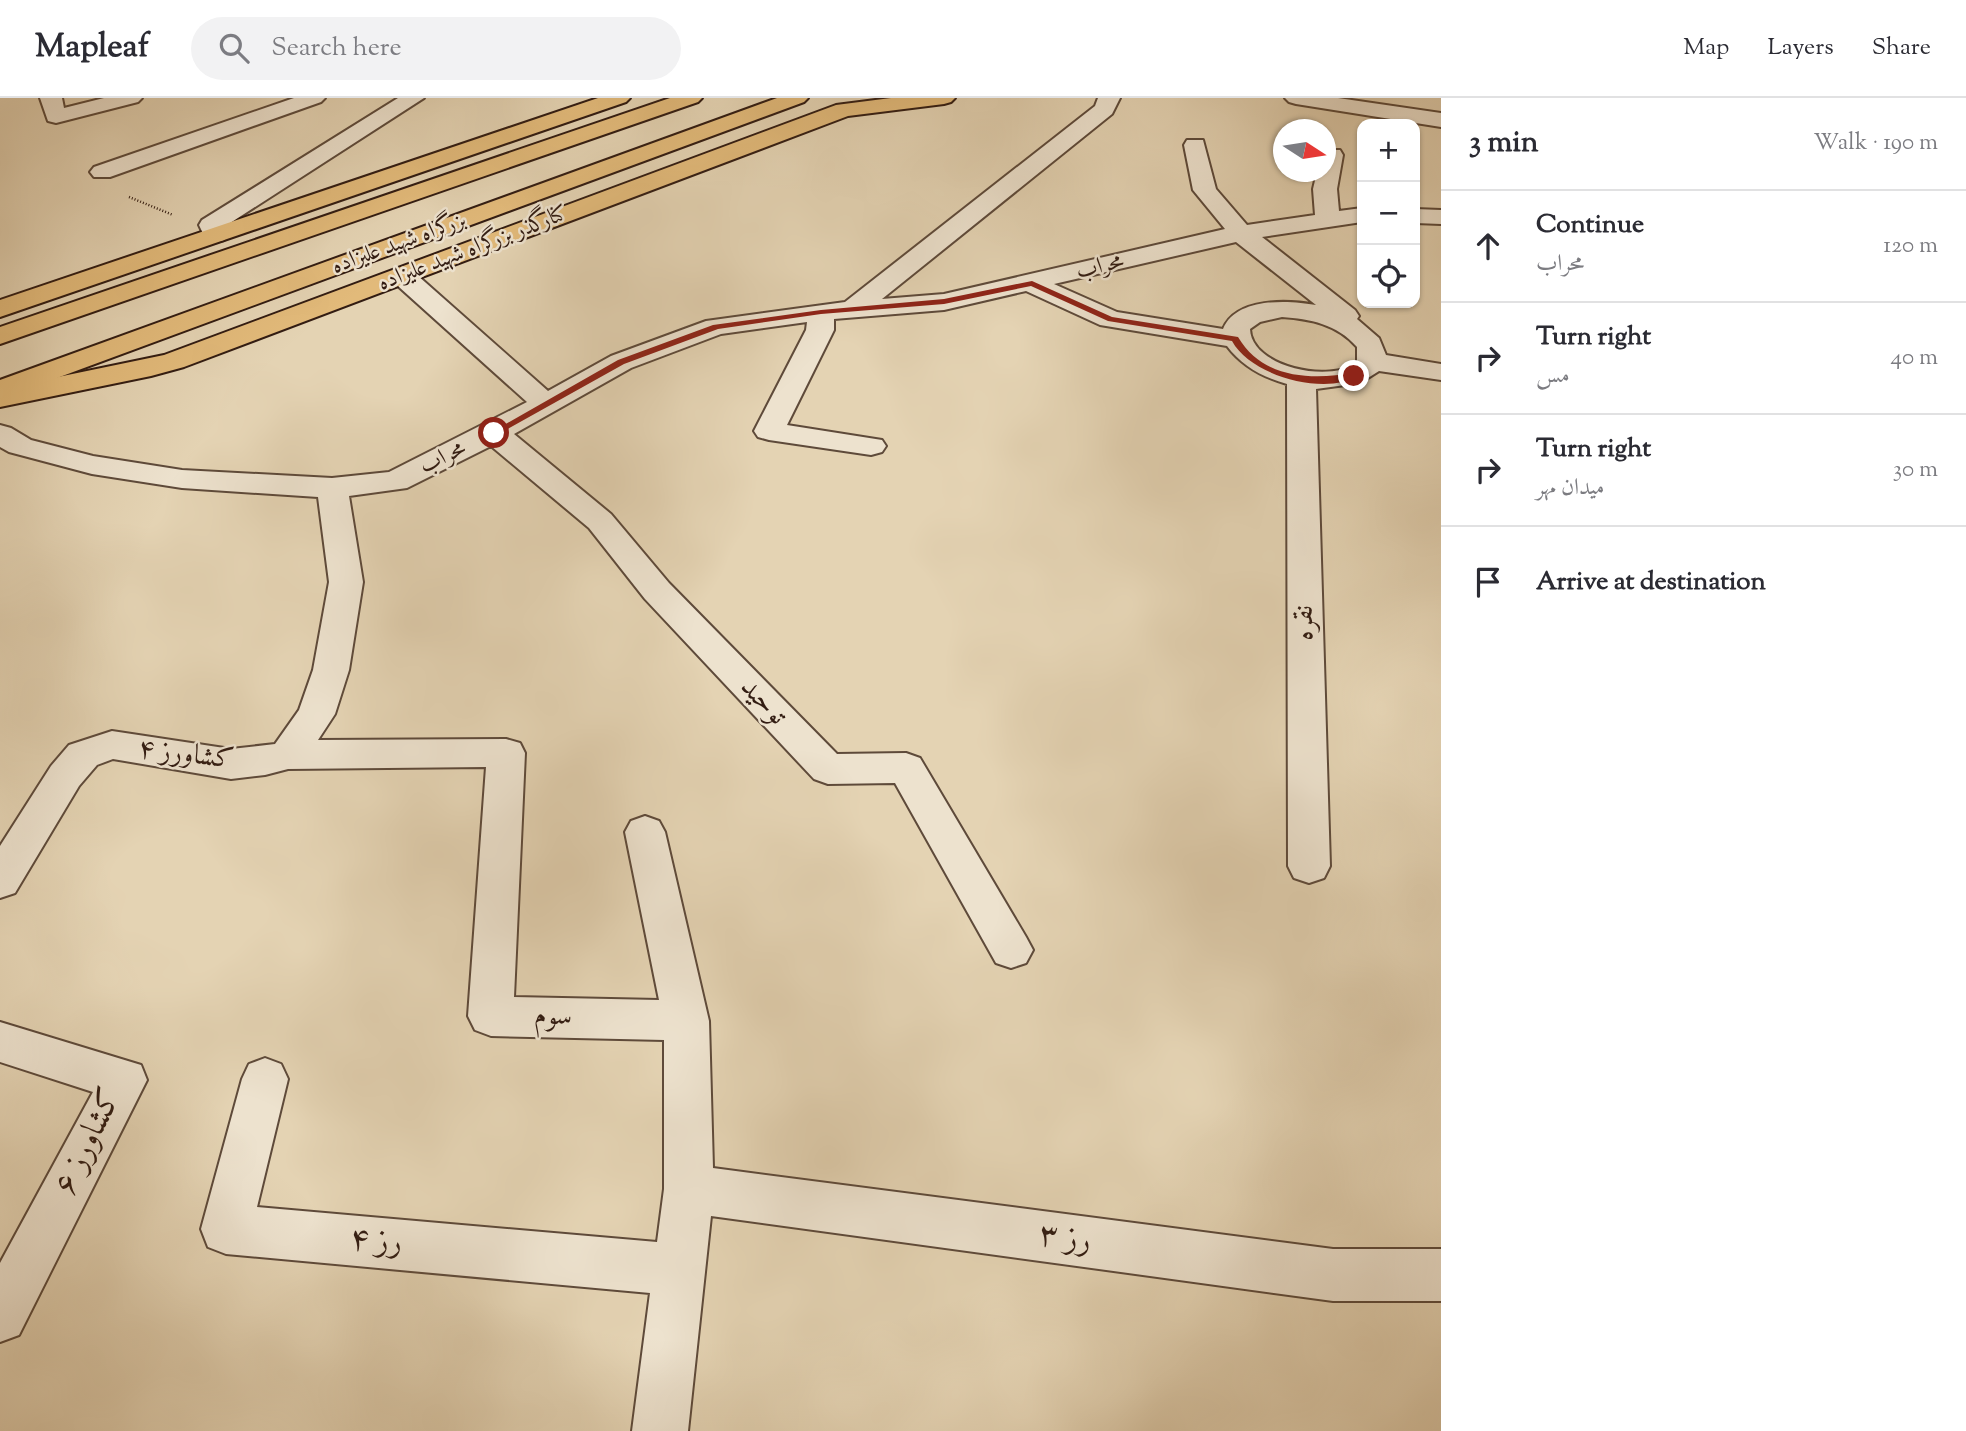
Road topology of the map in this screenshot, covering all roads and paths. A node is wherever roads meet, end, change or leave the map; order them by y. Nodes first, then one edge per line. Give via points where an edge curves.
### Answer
1 (131, 98) edge
2 (314, 98) edge
3 (413, 98) edge
4 (619, 98) edge
5 (691, 98) edge
6 (797, 98) edge
7 (923, 98) edge
8 (942, 98) edge
9 (1109, 98) edge
10 (1296, 98) edge
11 (53, 107) edge
12 (1441, 120) edge
13 (1195, 145) dead end
14 (102, 172) dead end
15 (1326, 182) edge
16 (1440, 215) edge
17 (1357, 216) edge
18 (1420, 216) edge
19 (1328, 220) junction
20 (1241, 233) junction
21 (215, 235) junction
22 (408, 281) dead end
23 (1032, 284) junction
24 (0, 309) edge
25 (853, 309) junction
26 (821, 312) junction
27 (0, 336) edge
28 (1235, 339) junction
29 (1368, 349) junction
30 (1441, 372) edge
31 (1301, 379) junction
32 (0, 390) edge
33 (0, 398) edge
34 (546, 404) junction
35 (494, 433) junction
36 (7, 444) edge
37 (871, 446) dead end
38 (331, 488) junction
39 (288, 755) junction
40 (645, 832) dead end
41 (1309, 866) dead end
42 (0, 881) edge
43 (1011, 950) dead end
44 (686, 1021) junction
45 (0, 1042) edge
46 (265, 1079) dead end
47 (689, 1189) junction
48 (680, 1270) junction
49 (1441, 1275) edge
50 (0, 1316) edge
51 (660, 1431) edge

1 - 11 street
2 - 14 street
3 - 21 street via 211,225
4 - 21 main road
5 - 27 main road, بزرگراه شهید علیزاده
6 - 32 main road, بزرگراه شهید علیزاده
7 - 8 main road
8 - 33 main road, کنارگذر بزرگراه شهید علیزاده via 844,110 174,361
9 - 25 street via 1104,109
10 - 12 street
13 - 20 street via 1205,190
15 - 19 street
16 - 18 street
17 - 19 street, محراب
19 - 20 street, محراب
20 - 23 street, محراب
20 - 29 street via 1340,309
21 - 24 main road
22 - 34 street
23 - 25 street, محراب via 944,302
23 - 28 street via 1110,319
25 - 26 street, محراب
26 - 34 street, محراب via 716,327 621,362
26 - 37 street via 820,330 769,431
28 - 29 street via 1241,321 1282,309 1328,316 1348,325
28 - 31 street via 1257,363
29 - 30 street
29 - 31 street via 1366,369 1339,380
31 - 41 street, نقره
34 - 35 street, محراب
35 - 38 street, محراب via 396,481
35 - 43 street, توحید via 600,521 657,591 828,769 906,768
36 - 38 street, محراب via 92,465 182,479
38 - 39 street via 346,582 331,670 316,714
39 - 42 street, کشاورز ۴ via 231,764 112,745 83,755
39 - 44 street, سوم via 506,753 491,1016
40 - 44 street
44 - 47 street
45 - 50 street, کشاورز ۶ via 124,1080
46 - 48 street, رز ۴ via 226,1228
47 - 48 street
47 - 49 street, رز ۳ via 1333,1275
48 - 51 street

